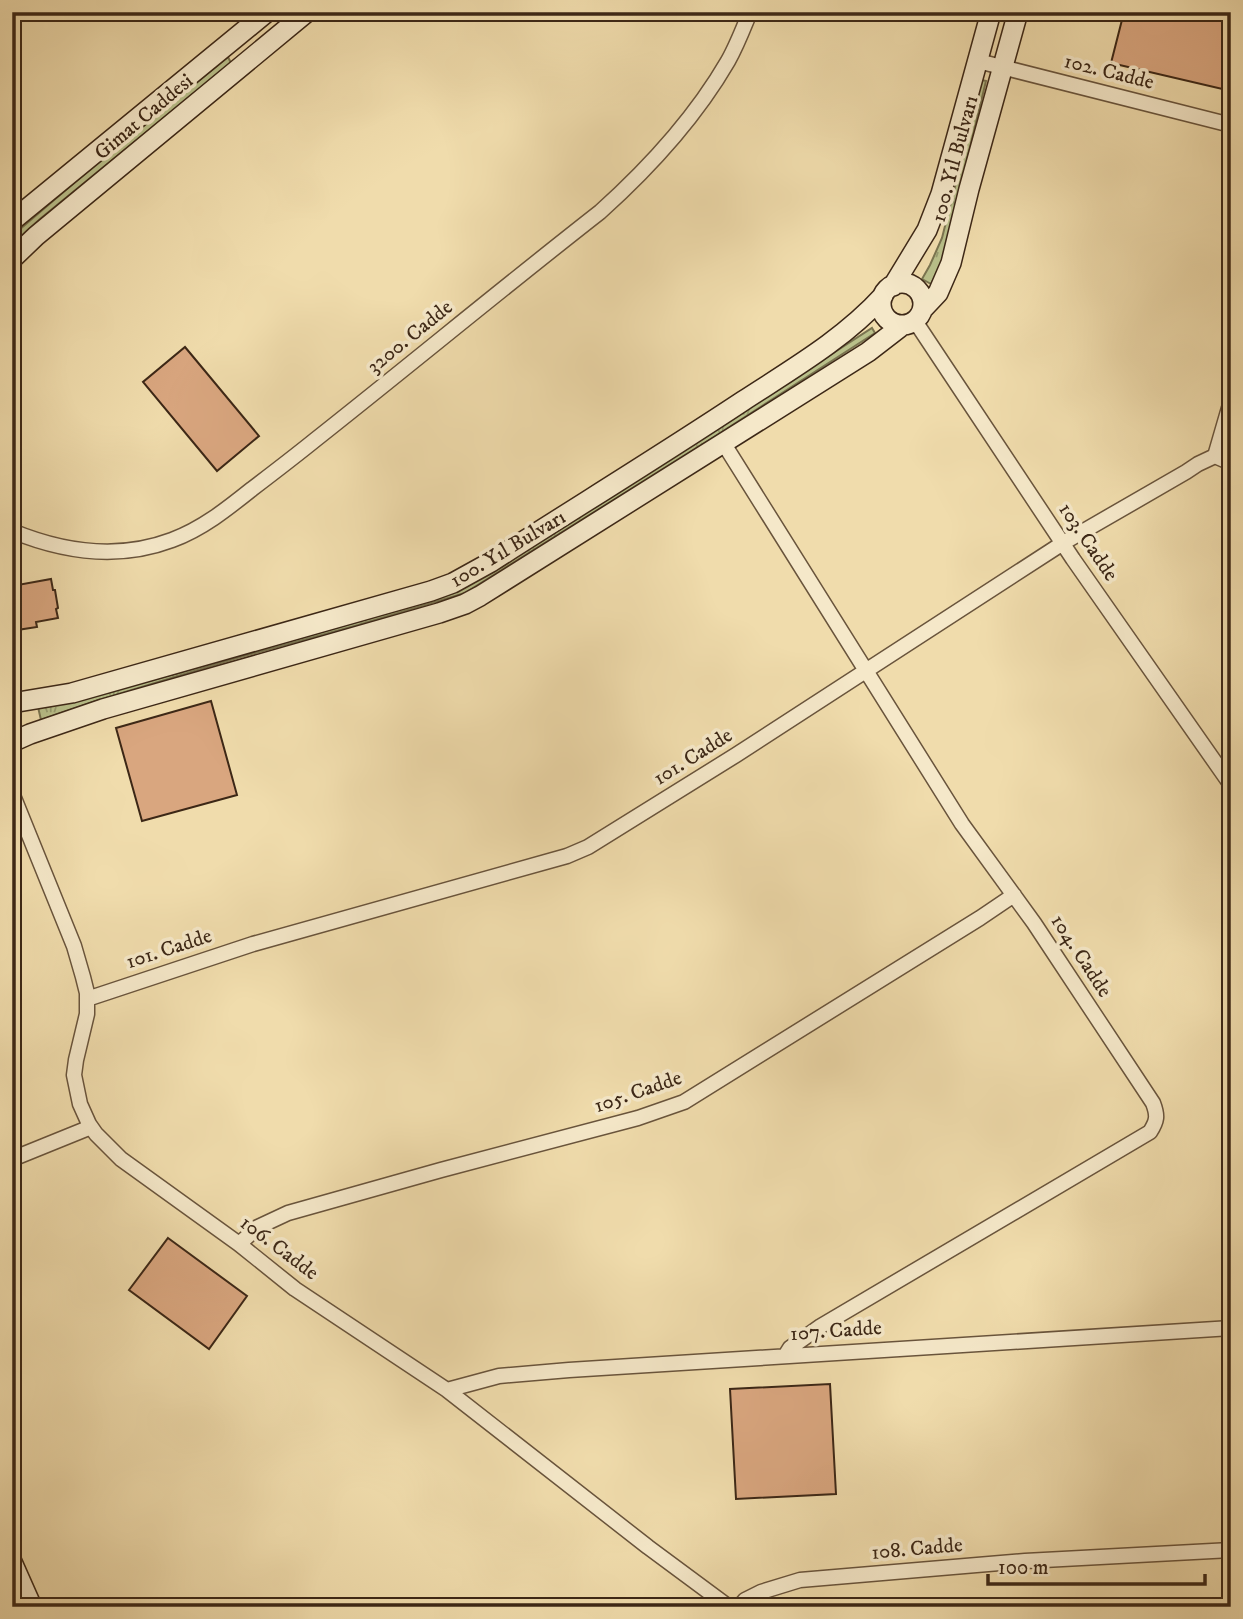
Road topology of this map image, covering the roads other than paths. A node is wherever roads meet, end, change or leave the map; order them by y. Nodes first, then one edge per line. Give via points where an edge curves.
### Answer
1 (267, 12) edge
2 (307, 12) edge
3 (750, 12) edge
4 (991, 12) edge
5 (1018, 12) edge
6 (229, 43) junction
7 (978, 61) junction
8 (246, 62) junction
9 (1002, 67) junction
10 (1231, 125) edge
11 (12, 221) edge
12 (12, 259) edge
13 (888, 291) junction
14 (913, 318) junction
15 (1231, 401) edge
16 (724, 444) junction
17 (1215, 456) junction
18 (1231, 463) edge
19 (12, 531) edge
20 (1063, 543) junction
21 (866, 671) junction
22 (12, 703) edge
23 (12, 742) edge
24 (1231, 785) edge
25 (12, 793) edge
26 (1014, 895) junction
27 (87, 999) junction
28 (91, 1127) junction
29 (12, 1159) edge
30 (239, 1244) junction
31 (1231, 1328) edge
32 (785, 1356) junction
33 (447, 1390) junction
34 (1231, 1550) edge
35 (12, 1562) edge
36 (32, 1607) edge
37 (729, 1607) edge
38 (739, 1607) edge

1 - 6 main road, Gimat Caddesi
2 - 8 main road, Gimat Caddesi
3 - 19 street, 3200. Cadde via 727,62 686,122 629,186 224,511 195,531 139,550 54,546
4 - 7 main road, 100. Yıl Bulvarı
5 - 9 main road, 100. Yıl Bulvarı
6 - 8 street
6 - 11 main road, Gimat Caddesi
7 - 9 street, 102. Cadde
7 - 13 main road, 100. Yıl Bulvarı via 927,230
8 - 12 main road, Gimat Caddesi
9 - 10 street, 102. Cadde
9 - 14 main road, 100. Yıl Bulvarı via 951,263 938,293
13 - 14 main road via 882,309 885,315 890,320
13 - 14 main road via 899,283 918,290 922,296
13 - 22 main road, 100. Yıl Bulvarı via 820,350 453,583 72,693
14 - 16 main road, 100. Yıl Bulvarı
14 - 20 street, 103. Cadde
15 - 17 street
16 - 21 street, 104. Cadde
16 - 23 main road, 100. Yıl Bulvarı via 465,604 103,709
17 - 18 street
17 - 20 street, 101. Cadde
20 - 21 street, 101. Cadde
20 - 24 street, 103. Cadde
21 - 26 street, 104. Cadde via 962,824
21 - 27 street, 101. Cadde via 567,856 253,944
25 - 27 street, 106. Cadde via 74,946
26 - 30 street, 105. Cadde via 684,1102 288,1213 258,1227
26 - 32 street, 104. Cadde via 1153,1103 1156,1123 1150,1132 821,1326
27 - 28 street, 106. Cadde via 74,1075
28 - 29 street
28 - 30 street, 106. Cadde via 121,1159
30 - 33 street, 106. Cadde via 295,1289
31 - 32 street, 107. Cadde
32 - 33 street, 107. Cadde via 513,1375
33 - 37 street, 106. Cadde
34 - 38 street, 108. Cadde via 800,1580 761,1592
35 - 36 main road

